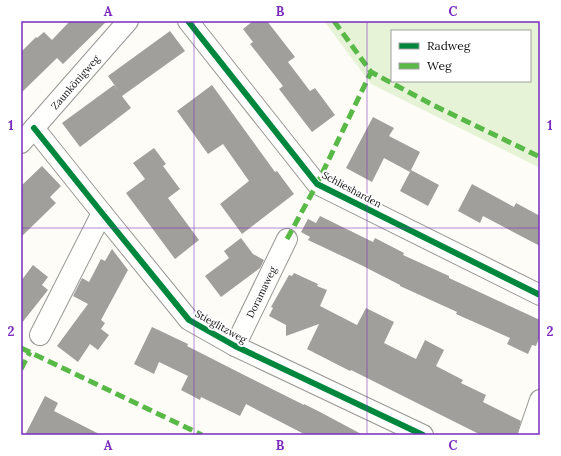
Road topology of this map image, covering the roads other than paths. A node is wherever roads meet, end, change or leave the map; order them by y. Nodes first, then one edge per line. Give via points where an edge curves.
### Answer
1 (128, 21) edge
2 (188, 21) edge
3 (34, 128) junction
4 (21, 143) edge
5 (102, 213) junction
6 (287, 239) dead end
7 (540, 295) edge
8 (40, 335) dead end
9 (235, 346) junction
10 (540, 400) edge
11 (423, 435) edge
12 (528, 435) edge

1 - 3 street, Zaunkönigweg
2 - 7 street, Schliesharden via 317,184
3 - 4 street, Zaunkönigweg
3 - 5 street, Stieglitzweg
5 - 8 street
5 - 9 street, Stieglitzweg via 189,320
6 - 9 street, Doramaweg
9 - 11 street, Stieglitzweg
10 - 12 street

